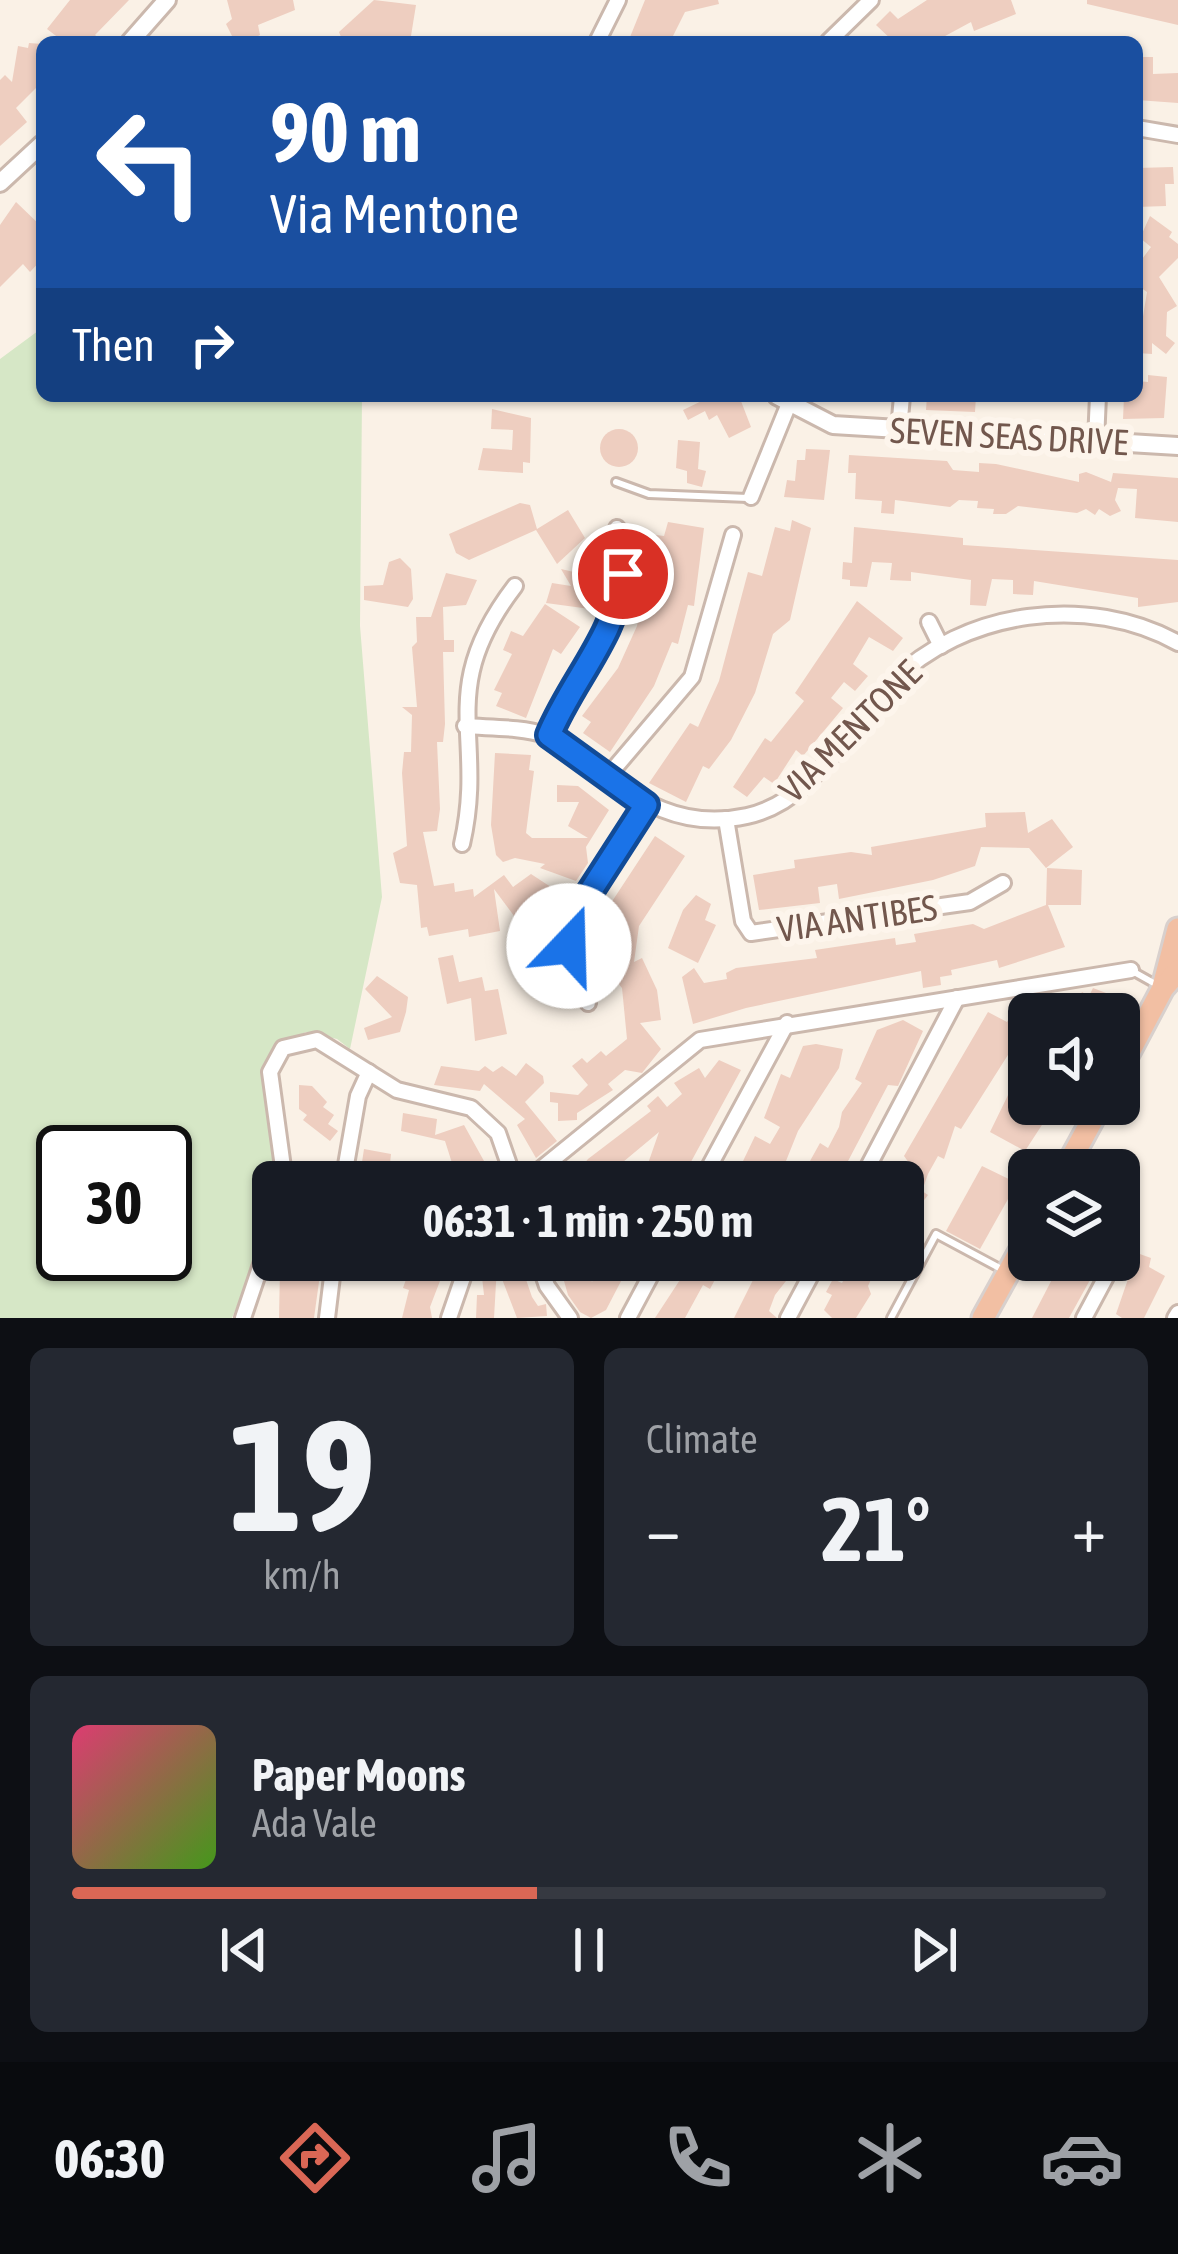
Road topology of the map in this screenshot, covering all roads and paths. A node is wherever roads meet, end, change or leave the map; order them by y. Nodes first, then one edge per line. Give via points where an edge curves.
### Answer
1 (166, 0) edge
2 (618, 0) edge
3 (871, 0) edge
4 (135, 36) edge
5 (600, 36) edge
6 (834, 36) edge
7 (1143, 129) edge
8 (1178, 135) edge
9 (36, 150) edge
10 (0, 183) edge
11 (782, 402) edge
12 (784, 402) edge
13 (901, 402) edge
14 (1098, 402) edge
15 (899, 430) junction
16 (1096, 441) junction
17 (1178, 446) edge
18 (616, 482) dead end
19 (751, 497) joint
20 (617, 528) dead end
21 (733, 535) dead end
22 (515, 586) dead end
23 (929, 622) dead end
24 (1178, 643) edge
25 (940, 646) junction
26 (464, 726) junction
27 (549, 735) junction
28 (607, 777) junction
29 (646, 805) junction
30 (726, 819) junction
31 (462, 844) dead end
32 (1003, 883) dead end
33 (1178, 929) edge
34 (1131, 970) joint
35 (1170, 979) edge
36 (957, 998) junction
37 (588, 1003) dead end
38 (787, 1023) junction
39 (1140, 1033) edge
40 (370, 1072) junction
41 (282, 1161) edge
42 (347, 1161) edge
43 (507, 1161) edge
44 (551, 1161) edge
45 (712, 1161) edge
46 (871, 1161) edge
47 (1008, 1273) joint
48 (255, 1281) edge
49 (331, 1281) edge
50 (462, 1281) edge
51 (545, 1281) edge
52 (648, 1281) edge
53 (808, 1281) edge
54 (1104, 1281) edge
55 (243, 1318) edge
56 (327, 1318) edge
57 (449, 1318) edge
58 (569, 1318) edge
59 (628, 1318) edge
60 (788, 1318) edge
61 (891, 1318) edge
62 (983, 1318) edge
63 (1084, 1318) edge

1 - 4 street
2 - 5 street
3 - 6 street
7 - 8 street
9 - 10 street
11 - 19 street
12 - 15 street, SEVEN SEAS DRIVE via 833,425
13 - 15 street
14 - 16 street
15 - 16 street, SEVEN SEAS DRIVE
16 - 17 street, SEVEN SEAS DRIVE
18 - 19 lane via 649,494
20 - 27 street via 620,602
21 - 28 street via 692,676
22 - 26 street via 486,624 468,674
23 - 25 street
24 - 25 street, VIA MENTONE via 1118,620 1068,614 970,630
25 - 30 street, VIA MENTONE via 894,680 806,785 767,810
26 - 27 street, VIA MENTONE
26 - 31 street via 470,795
27 - 28 street, VIA MENTONE
28 - 29 street, VIA MENTONE
29 - 30 street, VIA MENTONE via 685,819
29 - 37 street via 576,921 569,946
30 - 32 street, VIA ANTIBES via 751,933 970,902
33 - 35 highway
34 - 35 lane
34 - 36 street
35 - 39 highway
36 - 38 street
36 - 46 street
38 - 44 street via 700,1040
38 - 45 street
40 - 41 street via 317,1040 275,1057 270,1088
40 - 42 street
40 - 43 street via 414,1098 471,1108 497,1133
47 - 61 lane via 936,1234
47 - 62 highway
48 - 55 street
49 - 56 street
50 - 57 street
51 - 58 street
52 - 59 street
53 - 60 street
54 - 63 street

